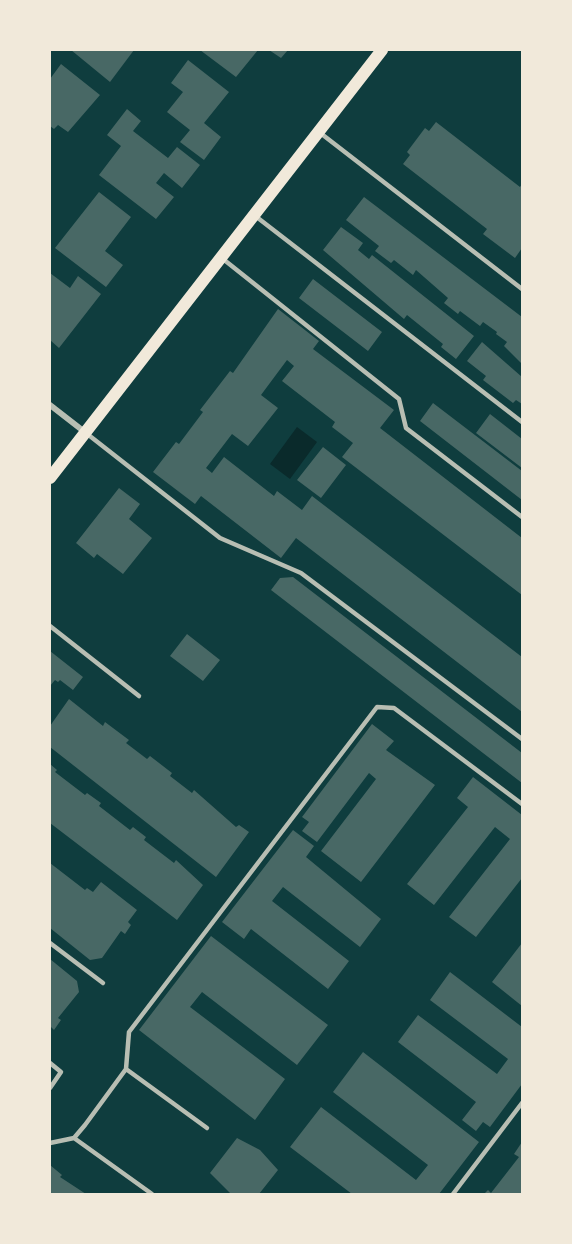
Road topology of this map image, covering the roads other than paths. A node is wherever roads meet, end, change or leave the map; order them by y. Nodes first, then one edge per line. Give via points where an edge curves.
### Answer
1 (382, 50) edge
2 (319, 132) junction
3 (254, 215) junction
4 (221, 258) junction
5 (522, 289) edge
6 (50, 405) edge
7 (522, 422) edge
8 (86, 433) junction
9 (50, 478) edge
10 (522, 517) edge
11 (50, 626) edge
12 (139, 696) dead end
13 (522, 739) edge
14 (522, 804) edge
15 (50, 943) edge
16 (103, 983) dead end
17 (50, 1063) edge
18 (126, 1069) junction
19 (50, 1088) edge
20 (522, 1103) edge
21 (207, 1128) dead end
22 (74, 1138) junction
23 (50, 1143) edge
24 (152, 1194) edge
25 (453, 1194) edge

1 - 2 main road
2 - 3 main road
2 - 5 lane
3 - 4 main road
3 - 7 lane
4 - 8 main road
4 - 10 lane via 399,399 406,428
6 - 8 street
8 - 9 main road
8 - 13 lane via 220,537 301,573
11 - 12 lane
14 - 18 lane via 394,708 377,706 129,1032
15 - 16 lane
17 - 19 lane via 61,1072
18 - 21 lane
18 - 22 lane
20 - 25 lane
22 - 23 lane
22 - 24 lane

